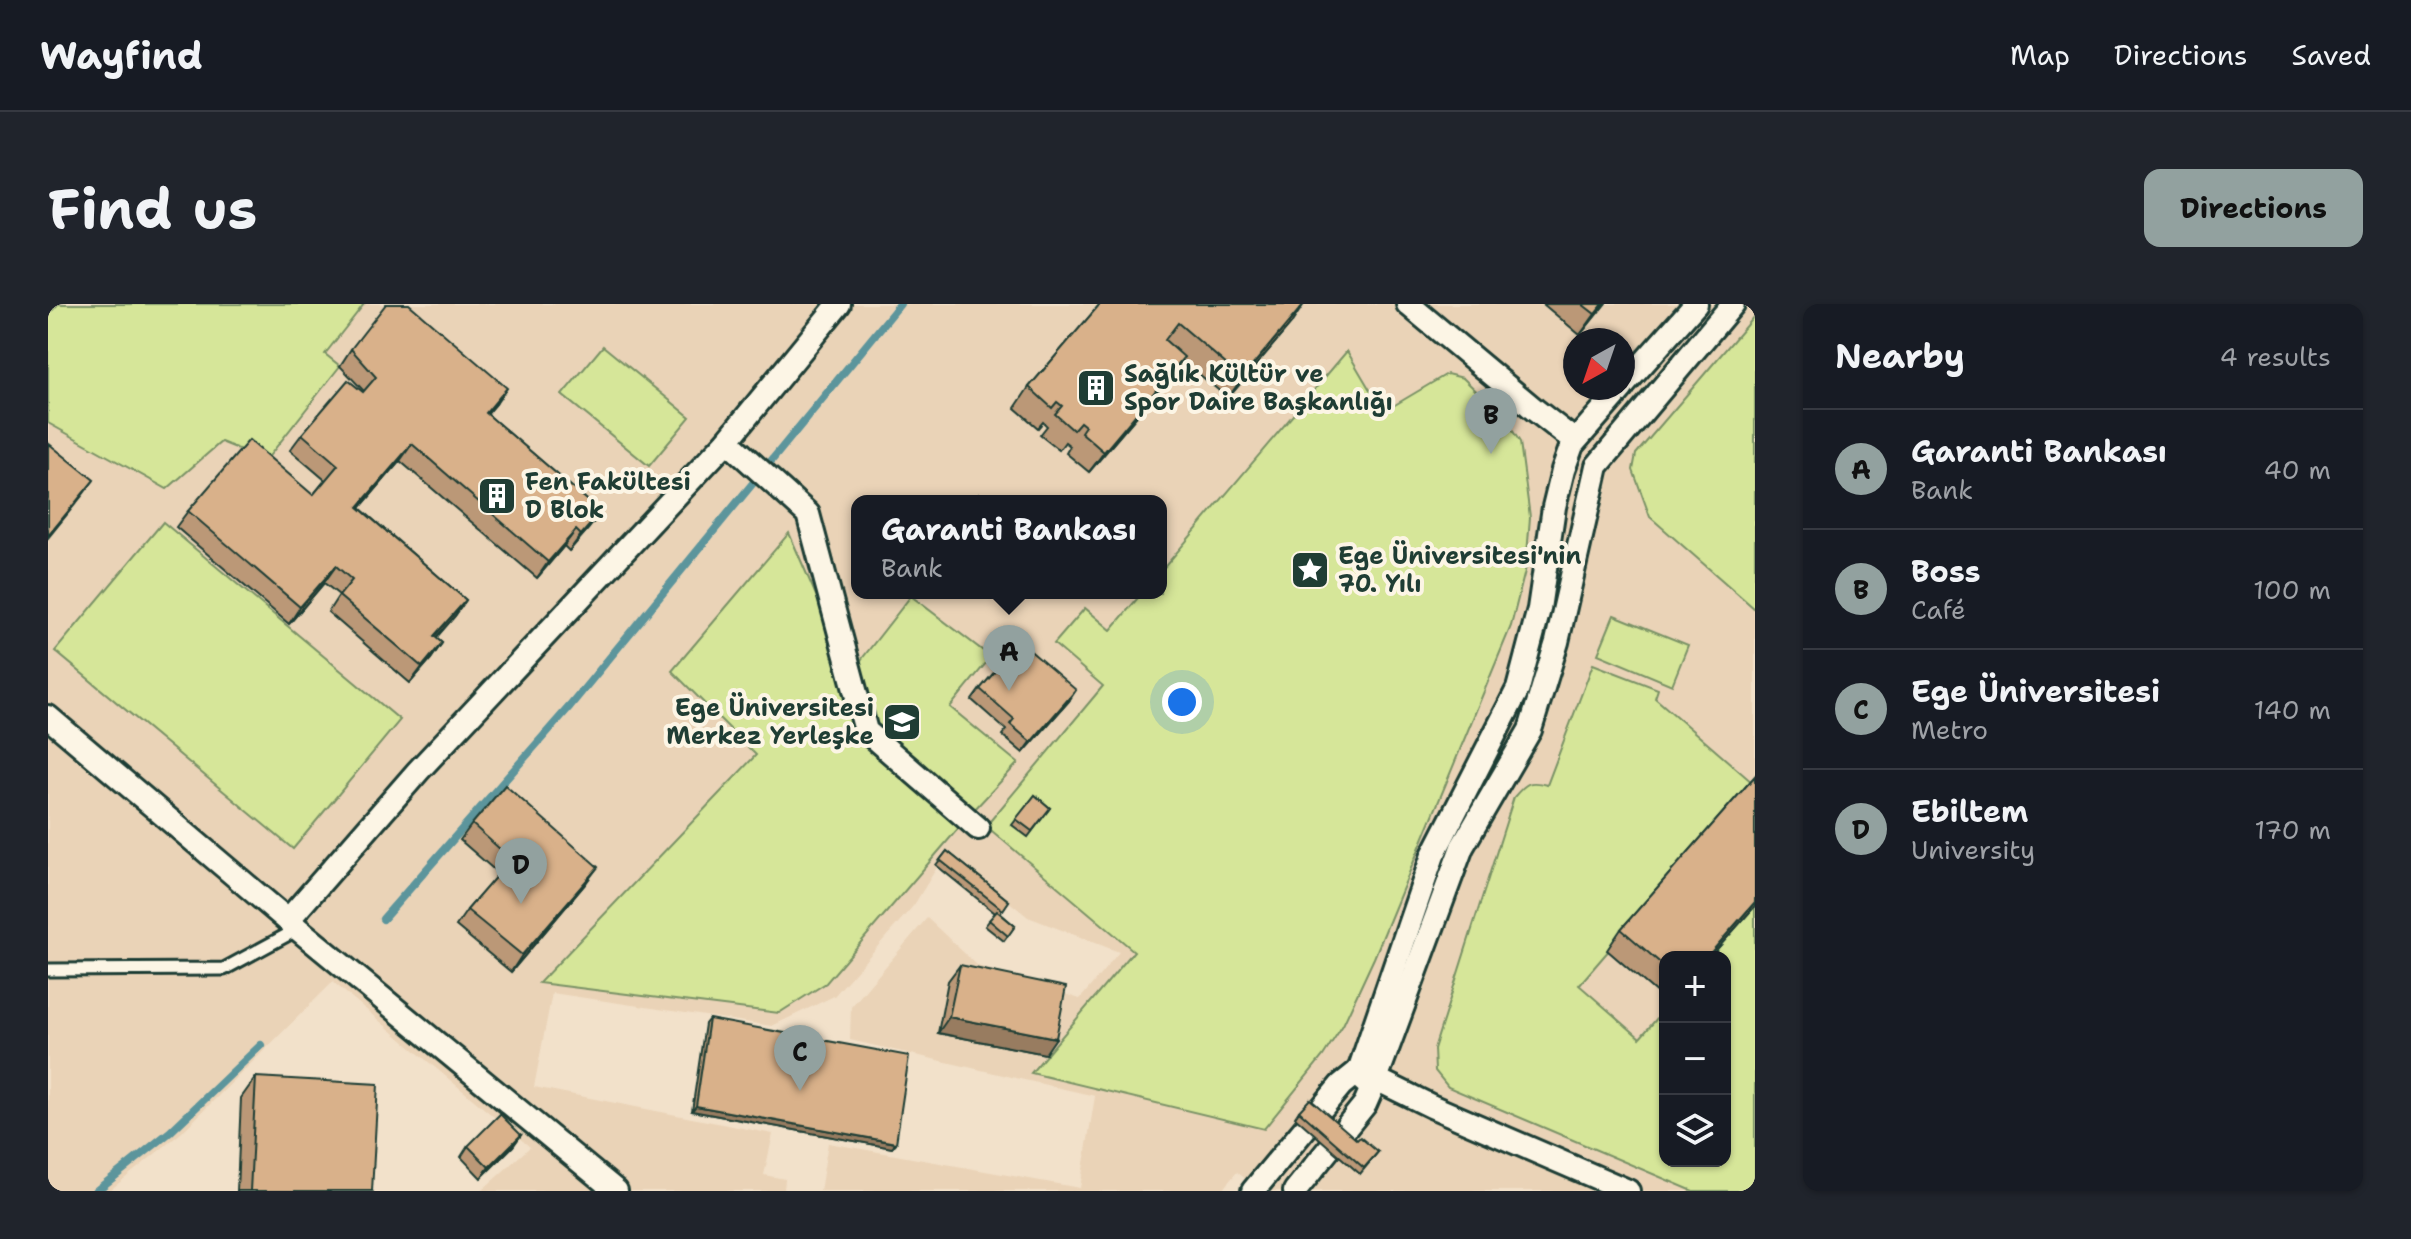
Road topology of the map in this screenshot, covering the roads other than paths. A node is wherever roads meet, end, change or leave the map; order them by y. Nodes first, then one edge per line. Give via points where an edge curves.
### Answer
1 (839, 304) edge
2 (1408, 304) edge
3 (1696, 304) edge
4 (1733, 304) edge
5 (1635, 372) edge
6 (1611, 400) edge
7 (727, 441) junction
8 (1575, 441) junction
9 (1601, 462) junction
10 (48, 717) edge
11 (978, 828) dead end
12 (293, 925) junction
13 (48, 970) edge
14 (1368, 1074) junction
15 (616, 1191) edge
16 (1253, 1191) edge
17 (1295, 1191) edge
18 (1628, 1191) edge

1 - 7 street
2 - 8 street
3 - 5 street
4 - 9 street
6 - 8 street
7 - 11 street via 808,514 866,731
7 - 12 street via 418,771
8 - 9 street via 1597,436 1604,444
8 - 14 street via 1554,507 1539,609 1518,689 1433,855
9 - 14 street via 1530,730 1462,847
10 - 12 street
12 - 13 lane via 224,969
12 - 15 street
14 - 16 street via 1341,1085
14 - 17 street via 1365,1104
14 - 18 street

